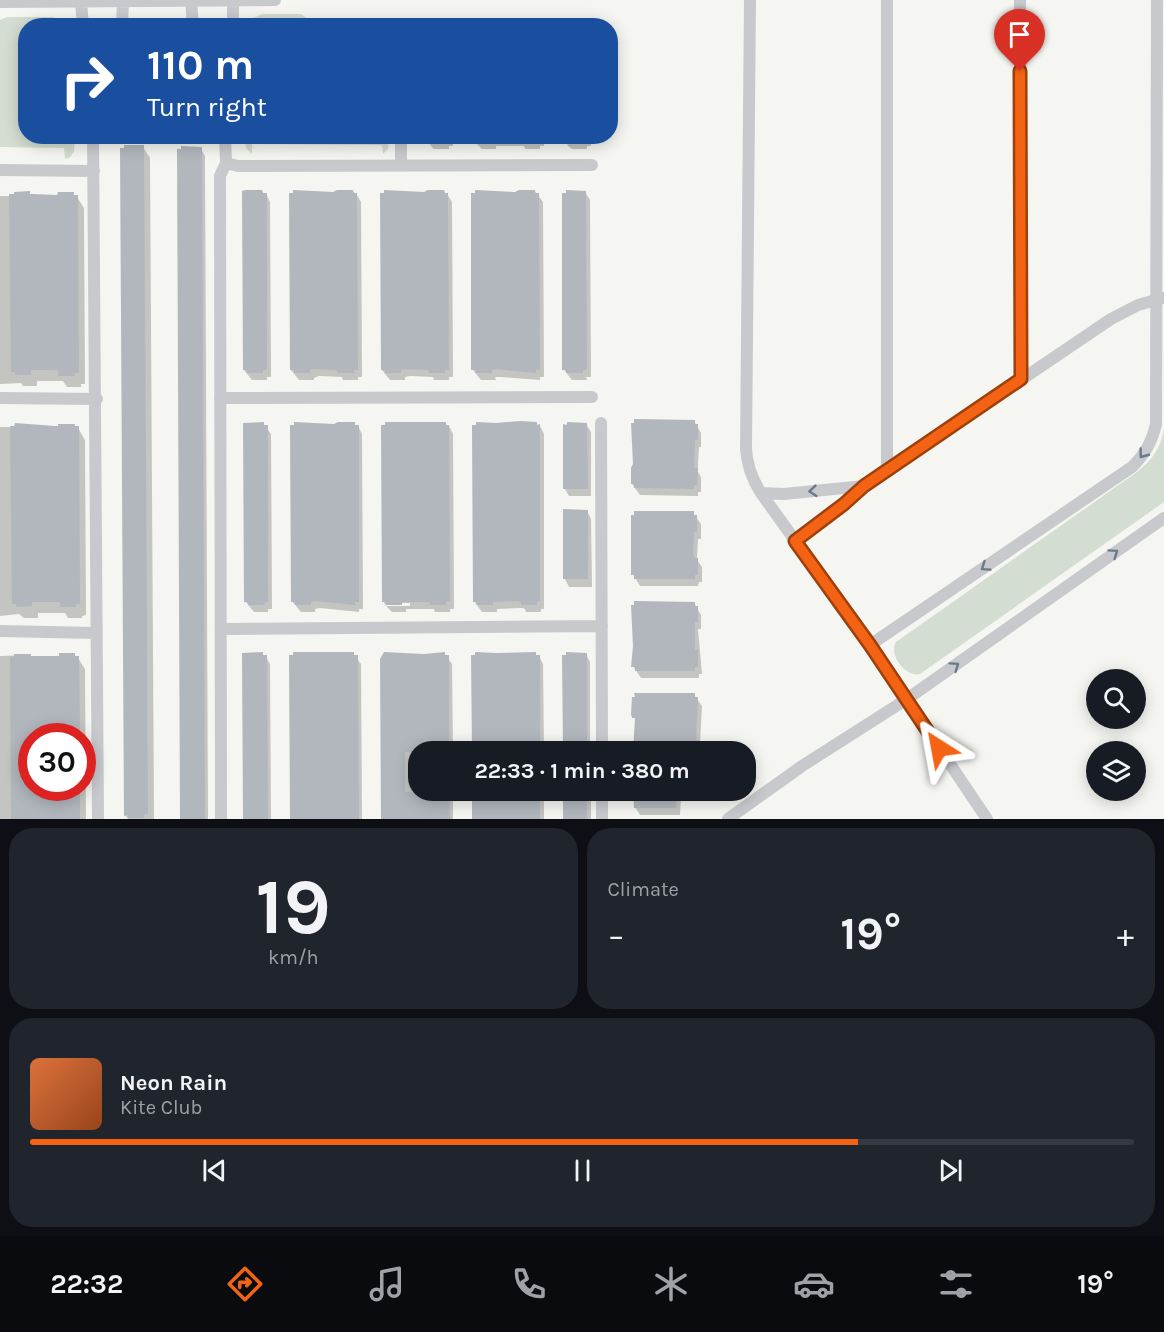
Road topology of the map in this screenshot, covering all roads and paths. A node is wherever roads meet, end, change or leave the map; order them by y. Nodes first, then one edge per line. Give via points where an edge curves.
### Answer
1 (191, 0) edge
2 (233, 0) edge
3 (275, 0) edge
4 (750, 0) edge
5 (887, 0) edge
6 (1020, 0) edge
7 (1157, 0) edge
8 (123, 1) edge
9 (0, 2) edge
10 (81, 2) junction
11 (82, 18) edge
12 (122, 18) edge
13 (192, 18) edge
14 (232, 18) edge
15 (93, 144) edge
16 (225, 144) edge
17 (401, 144) edge
18 (226, 163) junction
19 (401, 165) junction
20 (592, 165) dead end
21 (0, 170) edge
22 (94, 171) junction
23 (1160, 298) edge
24 (1021, 379) junction
25 (592, 396) dead end
26 (0, 398) edge
27 (220, 398) junction
28 (97, 399) junction
29 (601, 423) dead end
30 (887, 471) junction
31 (864, 486) junction
32 (761, 493) junction
33 (1164, 518) edge
34 (795, 541) junction
35 (602, 626) junction
36 (221, 629) junction
37 (0, 631) edge
38 (96, 633) junction
39 (870, 645) junction
40 (907, 699) junction
41 (602, 741) edge
42 (602, 801) edge
43 (98, 819) edge
44 (221, 819) edge
45 (602, 819) edge
46 (728, 819) edge
47 (987, 819) edge

1 - 2 street
1 - 8 street
1 - 13 street
2 - 3 street
2 - 14 street
4 - 32 street via 746,449 752,478
5 - 30 street
6 - 24 street
7 - 23 street
8 - 10 street
8 - 12 street
9 - 10 street
10 - 11 street
15 - 22 street
16 - 18 street
17 - 19 street
18 - 19 street
18 - 27 street via 220,176
19 - 20 street
21 - 22 street
22 - 28 street
23 - 24 street via 1111,319
23 -> 39 street via 1156,424 1144,455 1132,467
24 - 30 street
25 - 27 street
26 - 28 street
27 - 36 street
28 - 38 street
29 - 35 street
30 - 31 street
31 -> 32 street
31 - 34 street
32 - 34 street
40 -> 33 street
34 - 39 street
35 - 36 street
35 - 41 street
36 - 44 street
37 - 38 street
38 - 43 street
39 - 40 street
40 - 46 street
40 - 47 street
42 - 45 street

